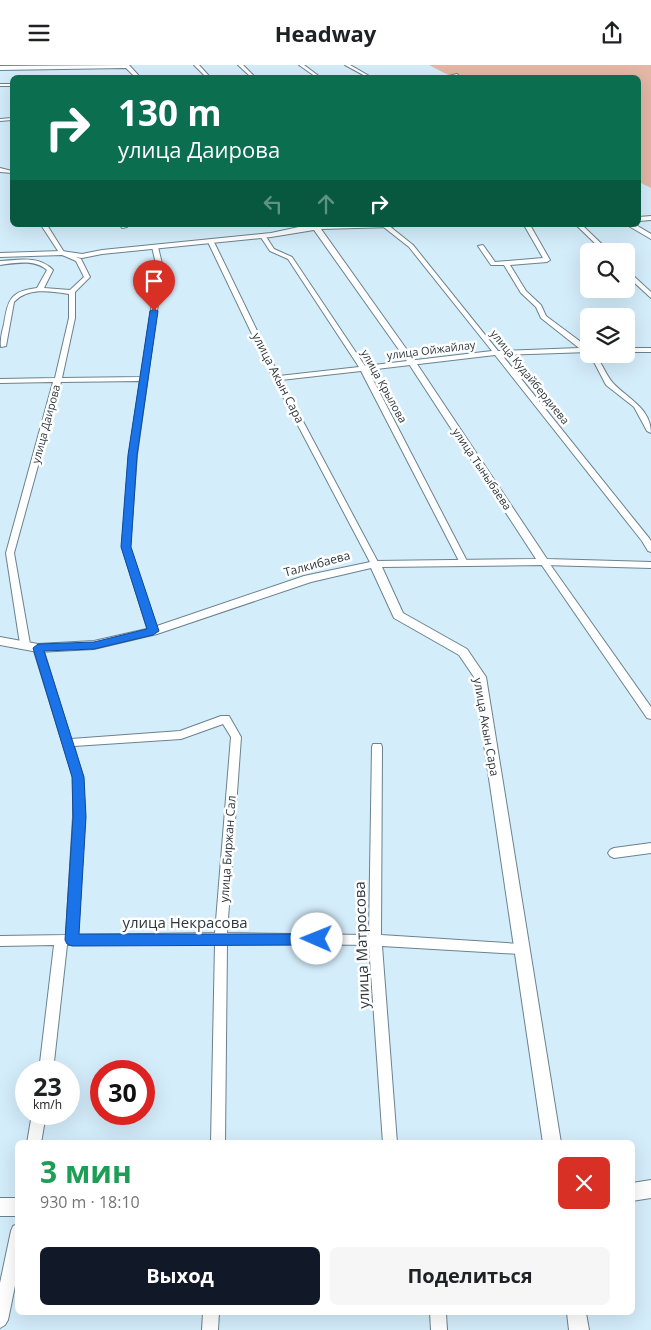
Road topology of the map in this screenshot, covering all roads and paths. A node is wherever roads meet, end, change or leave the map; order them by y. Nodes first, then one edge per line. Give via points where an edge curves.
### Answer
1 (196, 65) edge
2 (240, 65) edge
3 (300, 65) edge
4 (347, 65) edge
5 (59, 66) edge
6 (127, 66) edge
7 (0, 68) edge
8 (136, 75) edge
9 (206, 75) edge
10 (251, 75) edge
11 (315, 75) edge
12 (365, 75) edge
13 (45, 227) edge
14 (309, 227) edge
15 (315, 227) edge
16 (386, 227) edge
17 (528, 227) edge
18 (582, 227) edge
19 (634, 227) edge
20 (264, 236) junction
21 (651, 237) edge
22 (211, 242) junction
23 (598, 243) edge
24 (480, 245) dead end
25 (156, 247) junction
26 (62, 253) junction
27 (0, 255) edge
28 (0, 263) edge
29 (507, 263) junction
30 (635, 280) edge
31 (39, 290) junction
32 (72, 291) junction
33 (651, 296) edge
34 (580, 345) edge
35 (3, 346) dead end
36 (635, 350) edge
37 (651, 350) edge
38 (580, 351) edge
39 (496, 353) junction
40 (598, 363) edge
41 (413, 364) junction
42 (364, 369) junction
43 (277, 378) junction
44 (58, 379) junction
45 (145, 379) junction
46 (0, 381) edge
47 (651, 431) edge
48 (651, 549) edge
49 (544, 562) junction
50 (464, 563) junction
51 (375, 564) junction
52 (651, 565) edge
53 (153, 631) junction
54 (0, 641) edge
55 (25, 644) junction
56 (38, 648) junction
57 (651, 715) edge
58 (68, 743) junction
59 (377, 747) dead end
60 (651, 848) edge
61 (614, 853) dead end
62 (221, 938) junction
63 (375, 940) junction
64 (0, 941) edge
65 (66, 941) junction
66 (520, 949) junction
67 (48, 1060) edge
68 (37, 1125) edge
69 (35, 1140) edge
70 (218, 1140) edge
71 (390, 1140) edge
72 (552, 1140) edge
73 (651, 1189) edge
74 (635, 1192) edge
75 (0, 1207) edge
76 (15, 1207) edge
77 (15, 1246) edge
78 (211, 1315) edge
79 (438, 1315) edge
80 (576, 1315) edge
81 (0, 1320) edge
82 (210, 1330) edge
83 (439, 1330) edge
84 (579, 1330) edge

1 - 9 street
2 - 10 street
3 - 11 street
4 - 12 street
5 - 6 street
5 - 7 street
6 - 8 street
13 - 26 street
14 - 20 street
15 - 41 street, улица Тыныбаева
16 - 39 street, улица Кудайбердиева via 410,246
17 - 29 street via 547,260
18 - 23 street
19 - 21 street
20 - 22 street
20 - 42 street, улица Крылова via 272,251 290,257
22 - 25 street
22 - 43 street, улица Акын Сара
24 - 29 street via 494,264
25 - 26 street via 82,256
25 - 45 street via 160,268
26 - 27 street
26 - 32 street via 79,260 87,277
28 - 31 street via 45,263 50,270
29 - 34 street via 523,292 539,306 543,317
30 - 33 street
31 - 32 street
31 - 35 street via 20,292 14,297
32 - 44 street, улица Даирова via 72,318
36 - 37 street
38 - 39 street, улица Ойжайлау
39 - 41 street, улица Ойжайлау
39 - 48 street, улица Кудайбердиева
40 - 47 street via 610,383 637,406
41 - 42 street, улица Ойжайлау
41 - 49 street, улица Тыныбаева
42 - 43 street, улица Ойжайлау
42 - 50 street, улица Крылова
43 - 51 street, улица Акын Сара
44 - 45 street
44 - 46 street
44 - 55 street, улица Даирова via 10,553
45 - 53 street via 133,455 126,547
49 - 50 street, Талкибаева
49 - 52 street, Талкибаева
49 - 57 street, улица Тыныбаева
50 - 51 street, Талкибаева
51 - 53 street, Талкибаева via 308,579
51 - 66 street, улица Акын Сара via 398,615 463,652 480,677
53 - 56 street, Талкибаева via 94,645
54 - 55 street, Талкибаева
55 - 56 street, Талкибаева
56 - 58 street
58 - 62 street, улица Биржан Сал via 181,735 225,719 236,737
58 - 65 street via 78,777 79,817
59 - 63 street, улица Матросова
60 - 61 street
62 - 63 street, улица Некрасова
62 - 65 street, улица Некрасова
62 - 70 street, улица Биржан Сал
63 - 66 street, улица Некрасова
63 - 71 street, улица Матросова
64 - 65 street, улица Некрасова
65 - 67 street
66 - 72 street, улица Акын Сара
68 - 69 street
73 - 74 street
75 - 76 street
77 - 81 street
78 - 82 street
79 - 83 street
80 - 84 street

